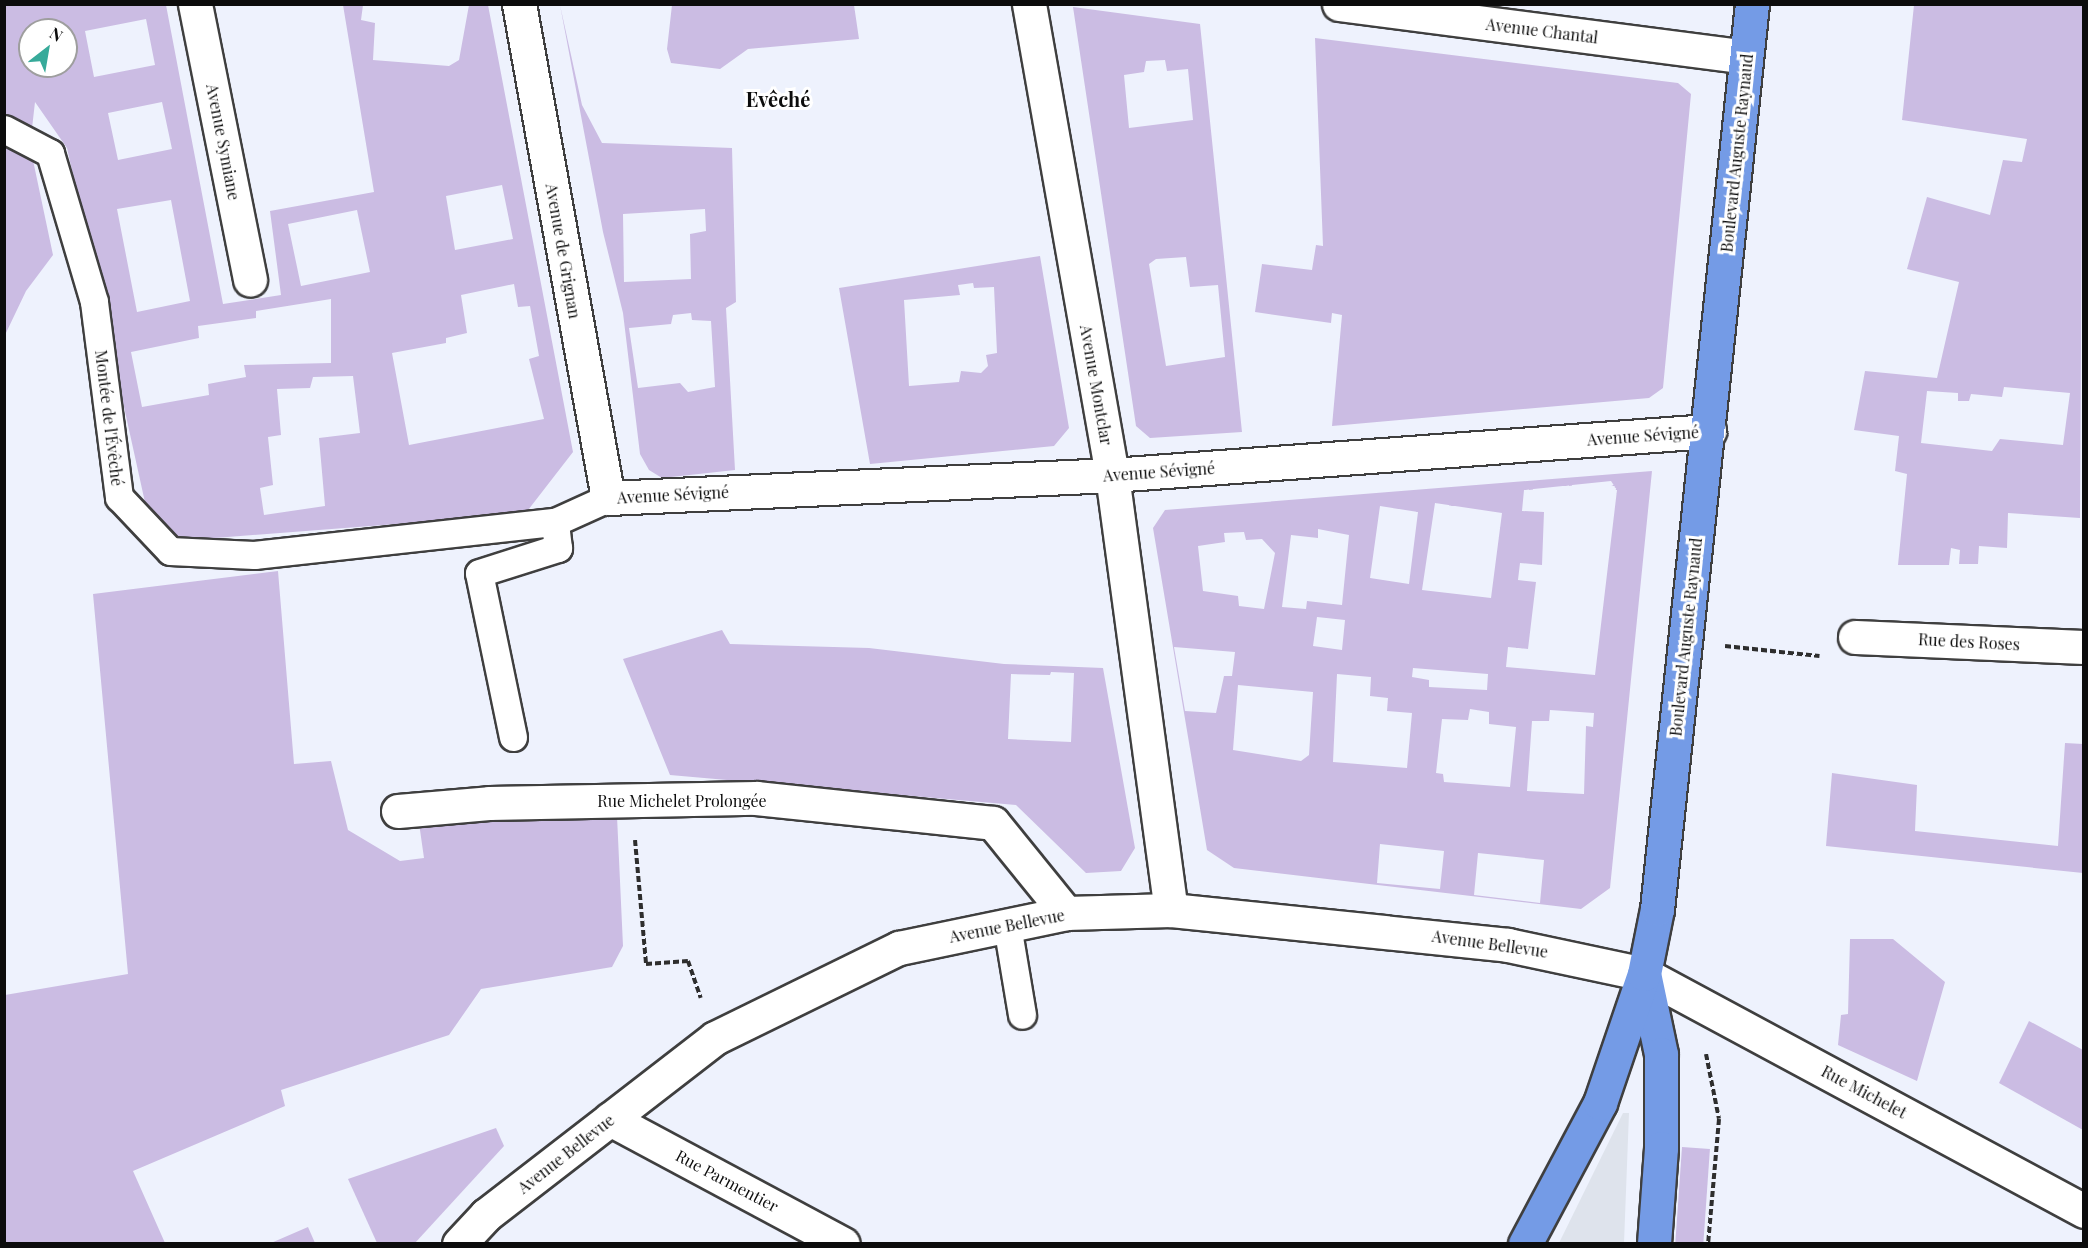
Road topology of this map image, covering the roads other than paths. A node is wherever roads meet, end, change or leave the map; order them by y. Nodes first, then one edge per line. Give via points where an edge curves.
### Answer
1 (195, 4) edge
2 (519, 4) edge
3 (1029, 4) edge
4 (1339, 4) edge
5 (1752, 4) edge
6 (1746, 57) junction
7 (4, 129) edge
8 (250, 280) dead end
9 (1709, 431) junction
10 (1112, 475) junction
11 (608, 498) junction
12 (555, 522) junction
13 (1855, 637) road end
14 (2084, 647) edge
15 (513, 737) dead end
16 (398, 811) dead end
17 (1172, 910) junction
18 (1066, 913) junction
19 (1007, 925) junction
20 (1644, 974) junction
21 (1022, 1015) dead end
22 (610, 1119) junction
23 (2084, 1211) edge
24 (459, 1244) edge
25 (843, 1244) edge
26 (1525, 1244) edge
27 (1654, 1244) edge

1 - 8 street, Avenue Symiane
2 - 11 street, Avenue de Grignan
3 - 10 street, Avenue Montclar
4 - 6 street, Avenue Chantal
5 - 6 main road, Boulevard Auguste Raynaud
6 - 9 main road, Boulevard Auguste Raynaud
7 - 12 lane, Montée de l'Évêché via 50,153 94,302 119,497 170,550 254,555
9 - 10 street, Avenue Sévigné
9 - 20 main road, Boulevard Auguste Raynaud via 1658,901
10 - 11 street, Avenue Sévigné
10 - 17 street, Avenue Montclar
11 - 12 lane, Montée de l'Évêché
12 - 15 lane via 558,548 480,573
13 - 14 street, Rue des Roses
16 - 18 street, Rue Michelet Prolongée via 489,803 756,798 993,823
17 - 18 street, Avenue Bellevue
17 - 20 street, Avenue Bellevue via 1508,945
18 - 19 street, Avenue Bellevue
19 - 21 lane
19 - 22 street, Avenue Bellevue via 899,948 716,1038
20 - 23 street, Rue Michelet
20 - 26 main road, Boulevard Auguste Raynaud via 1600,1103
20 - 27 main road via 1661,1054 1661,1148
22 - 24 street, Avenue Bellevue via 486,1215
22 - 25 street, Rue Parmentier

